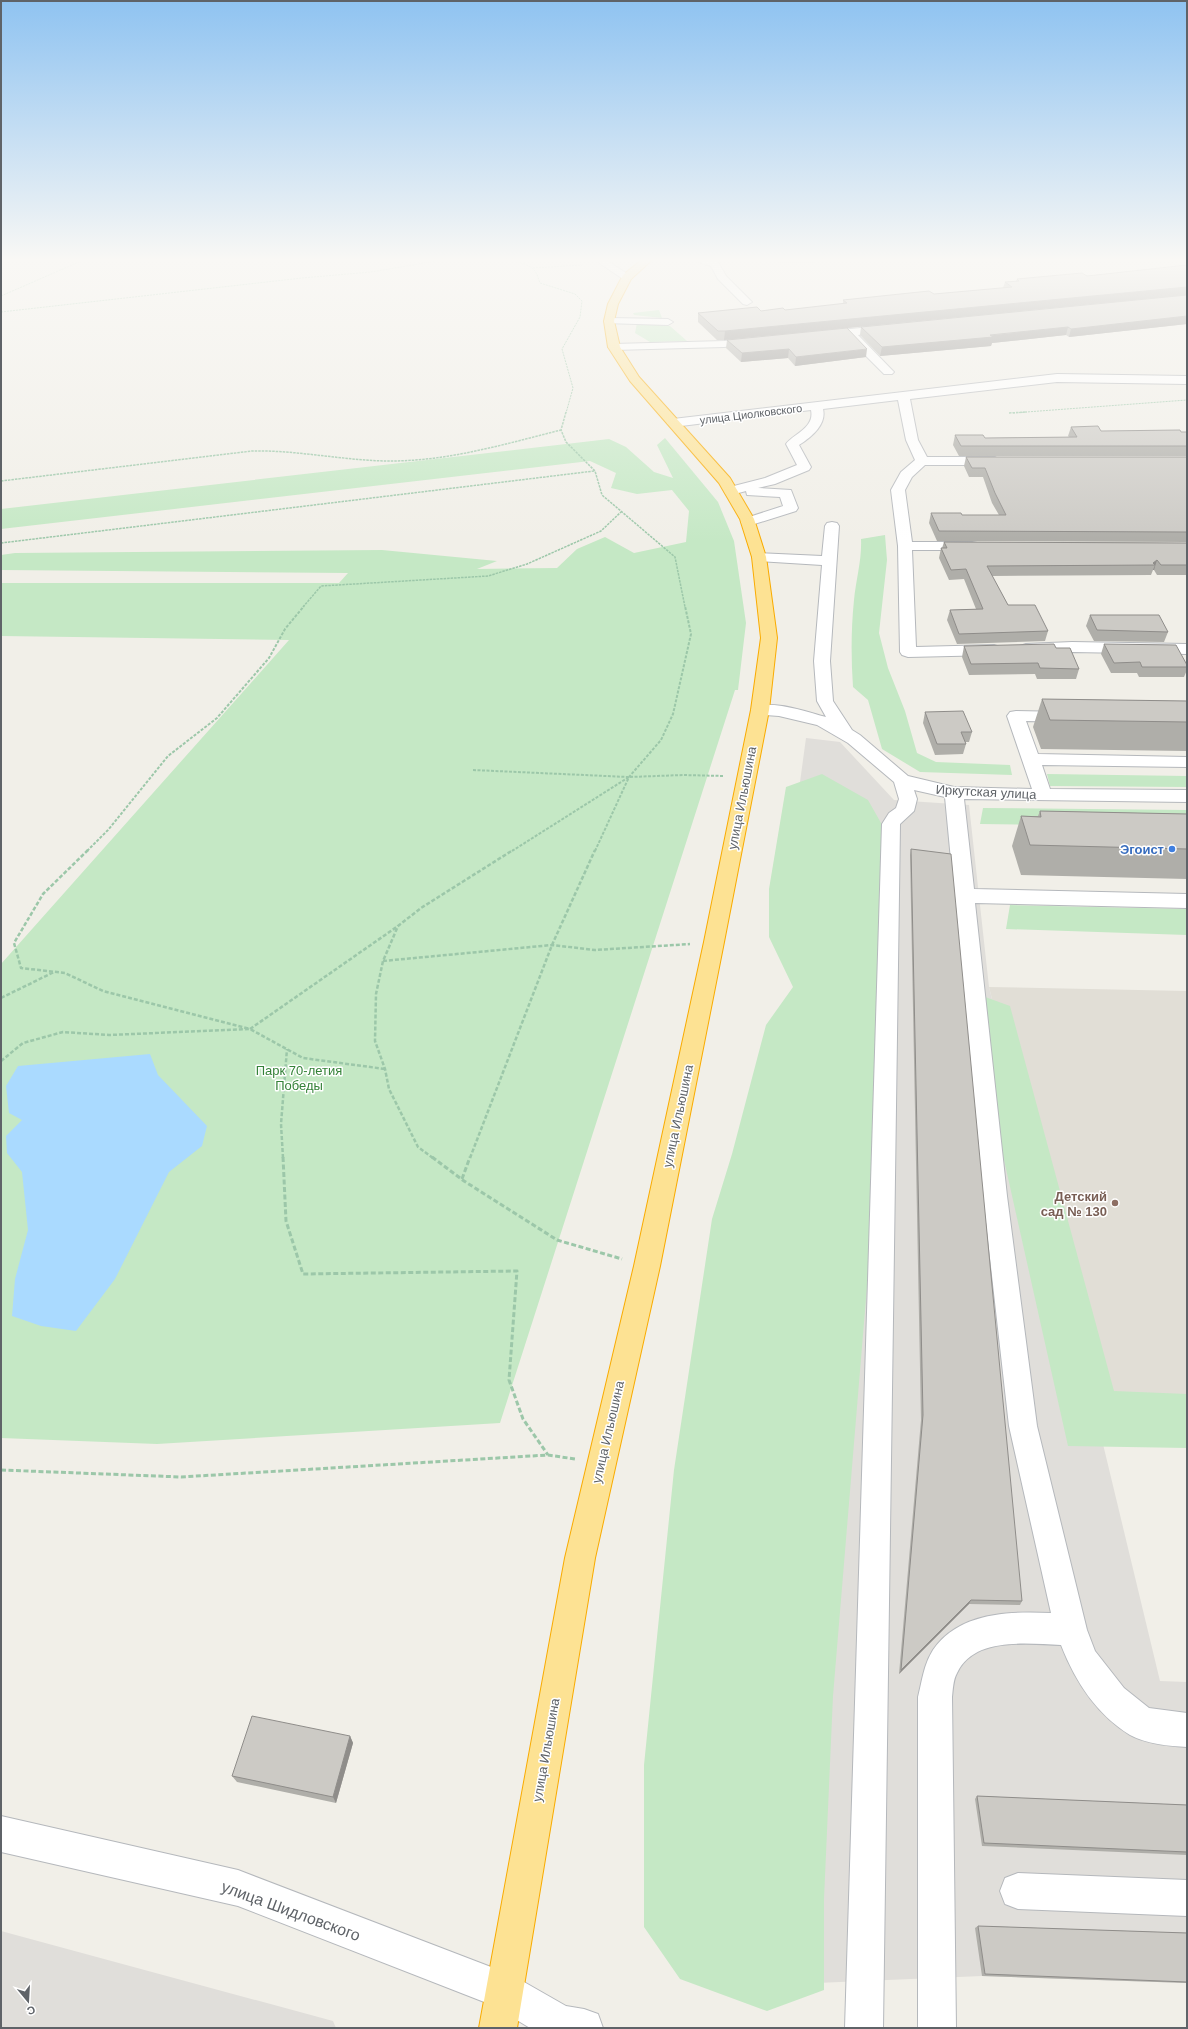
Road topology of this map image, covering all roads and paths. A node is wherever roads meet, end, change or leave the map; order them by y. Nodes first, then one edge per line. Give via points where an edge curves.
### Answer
1 (563, 353) edge
2 (617, 353) edge
3 (869, 353) edge
4 (888, 372) dead end
5 (1187, 380) edge
6 (903, 395) junction
7 (1187, 400) edge
8 (816, 406) junction
9 (1009, 413) dead end
10 (673, 423) junction
11 (561, 430) junction
12 (922, 461) junction
13 (1008, 461) edge
14 (595, 471) junction
15 (1, 480) edge
16 (731, 491) junction
17 (622, 511) junction
18 (748, 522) junction
19 (832, 526) dead end
20 (1, 543) edge
21 (905, 546) junction
22 (983, 546) edge
23 (759, 557) junction
24 (829, 561) junction
25 (1187, 649) edge
26 (760, 710) junction
27 (1086, 718) edge
28 (844, 732) junction
29 (1031, 759) junction
30 (1187, 762) edge
31 (473, 770) dead end
32 (747, 776) junction
33 (629, 778) junction
34 (902, 780) junction
35 (954, 793) junction
36 (1043, 795) junction
37 (1187, 796) edge
38 (965, 896) junction
39 (1187, 901) edge
40 (398, 926) junction
41 (714, 942) junction
42 (552, 945) junction
43 (383, 961) junction
44 (55, 972) junction
45 (1, 998) edge
46 (250, 1029) junction
47 (287, 1049) junction
48 (1, 1061) edge
49 (385, 1069) junction
50 (462, 1179) junction
51 (647, 1266) junction
52 (548, 1455) junction
53 (600, 1463) junction
54 (1, 1470) edge
55 (1071, 1630) junction
56 (1187, 1730) edge
57 (1, 1834) edge
58 (1018, 1891) dead end
59 (1187, 1898) edge
60 (504, 1991) junction
61 (498, 2028) edge
62 (584, 2028) edge
63 (864, 2028) edge
64 (937, 2028) edge

1 - 11 path via 573,388
2 - 10 highway, улица Ильюшина via 634,379
3 - 4 street
5 - 6 street, улица Циолковского via 1057,378
6 - 8 street, улица Циолковского
6 - 12 street via 912,440
7 - 9 path
8 - 10 street, улица Циолковского
8 - 16 street via 818,414 808,433 792,444 804,467 770,481
10 - 16 highway, улица Ильюшина
11 - 14 path via 566,442
11 - 15 path via 467,454 418,460 353,460 283,451 252,451
12 - 13 street
12 - 21 street via 906,475 898,490
14 - 17 path via 602,495
14 - 20 path
16 - 18 highway, улица Ильюшина
16 - 18 street via 786,493 791,508
17 - 33 path via 675,557 691,634 673,714 661,740
17 - 44 path via 601,531 526,564 488,576 321,586 285,629 269,658 217,718 168,756 108,830 43,894 14,943 21,968
18 - 23 highway, улица Ильюшина
19 - 24 street
21 - 22 street
21 - 25 street via 908,652 1072,647
23 - 24 street
23 - 26 highway, улица Ильюшина via 769,638
24 - 28 street via 822,661 825,701
26 - 28 street, Иркутская улица via 779,711 824,722
26 - 32 highway, улица Ильюшина
27 - 29 street via 1016,716
28 - 34 street, Иркутская улица
29 - 30 street
29 - 36 street
31 - 33 path
32 - 33 path via 683,775
32 - 41 highway, улица Ильюшина
33 - 40 path via 421,908
33 - 42 path
34 - 35 street, Иркутская улица
34 - 63 street via 908,799 905,811 891,824
35 - 36 street, Иркутская улица
35 - 38 street
36 - 37 street, Иркутская улица
38 - 39 street
38 - 55 street via 995,1196 1023,1426
40 - 43 path
40 - 46 path
41 - 42 path via 595,950
41 - 51 highway, улица Ильюшина
42 - 43 path
42 - 50 path
43 - 49 path via 376,994 375,1041
44 - 45 path
44 - 46 path via 65,973 103,991
46 - 47 path
46 - 48 path via 109,1036 62,1032 23,1043
47 - 49 path via 303,1058
47 - 52 path via 281,1124 286,1221 302,1274 516,1271 509,1380 523,1419
49 - 50 path via 389,1089 418,1147
50 - 51 path via 557,1240
51 - 53 highway, улица Ильюшина
52 - 53 path
52 - 54 path via 180,1477
53 - 60 highway, улица Ильюшина via 580,1558
55 - 56 street via 1084,1662 1112,1700 1142,1723
55 - 64 street via 1019,1627 990,1631 963,1642 945,1662 935,1697
57 - 60 street, улица Шидловского via 238,1888
58 - 59 street
60 - 61 highway, улица Ильюшина
60 - 62 street via 561,2025

